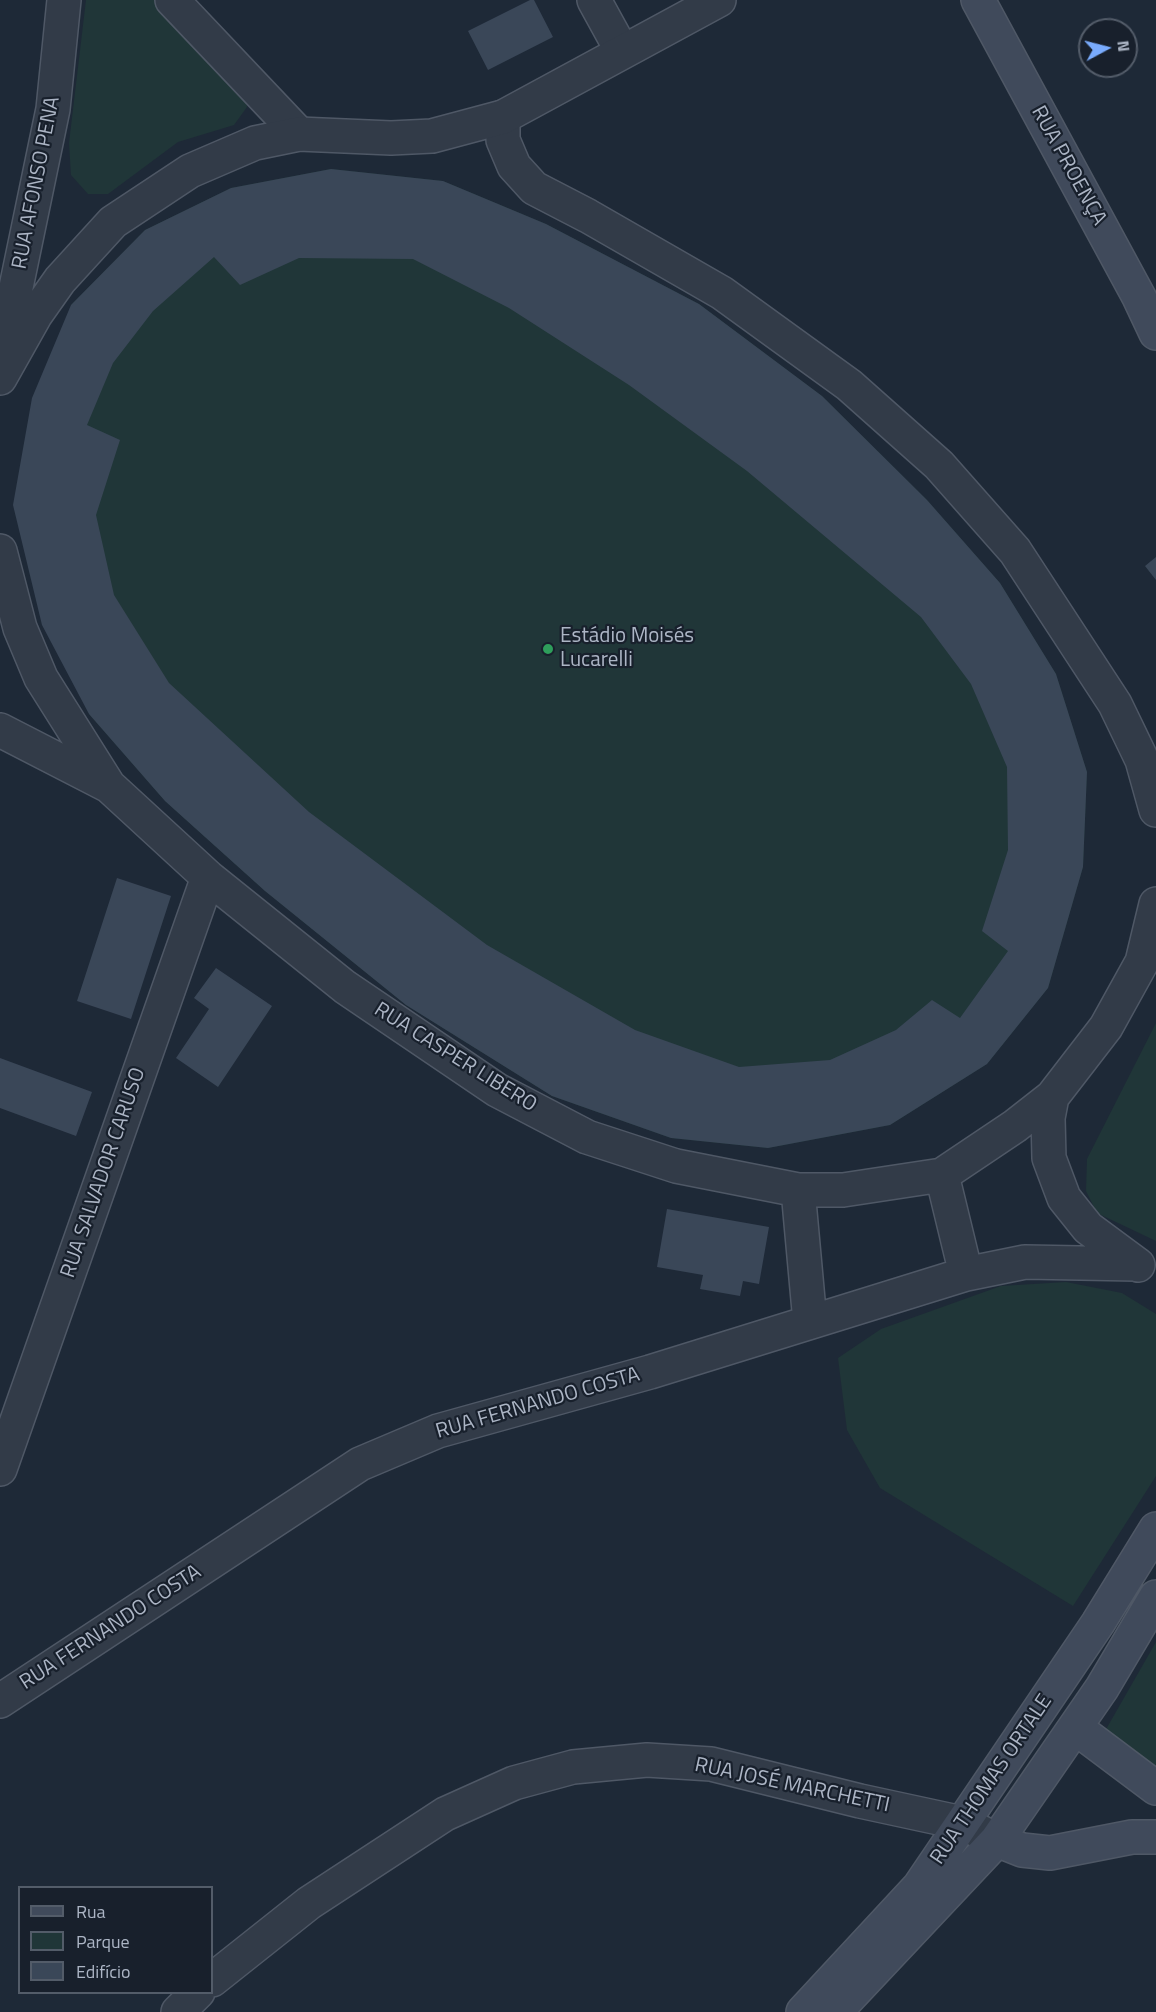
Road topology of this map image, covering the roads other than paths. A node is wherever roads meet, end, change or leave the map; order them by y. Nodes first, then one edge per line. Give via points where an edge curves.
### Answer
1 (64, 0) edge
2 (172, 0) edge
3 (594, 0) edge
4 (719, 0) edge
5 (978, 0) edge
6 (622, 51) junction
7 (503, 117) junction
8 (299, 134) junction
9 (1148, 292) edge
10 (1156, 333) edge
11 (0, 364) edge
12 (0, 378) edge
13 (0, 551) edge
14 (0, 730) edge
15 (109, 786) junction
16 (1156, 810) edge
17 (208, 877) junction
18 (1156, 904) edge
19 (1052, 1097) junction
20 (942, 1175) junction
21 (798, 1190) junction
22 (1146, 1270) edge
23 (966, 1274) junction
24 (810, 1322) junction
25 (0, 1469) edge
26 (1156, 1529) edge
27 (1156, 1597) edge
28 (0, 1701) edge
29 (1076, 1728) junction
30 (1156, 1788) edge
31 (962, 1823) junction
32 (1156, 1837) edge
33 (997, 1840) junction
34 (213, 1979) edge
35 (196, 1994) edge
36 (178, 2012) edge
37 (802, 2012) edge
38 (835, 2012) edge

1 - 11 street, RUA AFONSO PENA via 53,110
2 - 8 street
3 - 6 street
4 - 6 street
5 - 9 main road, RUA PROENÇA
6 - 7 street
7 - 8 street via 432,136
7 - 16 street via 503,140 514,166 534,188 722,293 849,385 939,465 1015,551 1115,704 1142,760
8 - 12 street via 255,143 190,171 113,222 60,280
9 - 10 main road, RUA PROENÇA
13 - 15 street, RUA CASPER LIBERO via 20,628 41,678
14 - 15 street, RUA CASPER LIBERO
15 - 17 street, RUA CASPER LIBERO
17 - 21 street, RUA CASPER LIBERO via 345,987 497,1090 598,1141 676,1166
17 - 25 street, RUA SALVADOR CARUSO
18 - 19 street, RUA CASPER LIBERO via 1142,962 1106,1028
19 - 20 street, RUA CASPER LIBERO
19 - 22 street, RUA FERNANDO COSTA via 1049,1158 1064,1198 1088,1228
20 - 21 street, RUA CASPER LIBERO via 843,1190
20 - 23 street
21 - 24 street
22 - 23 street, RUA FERNANDO COSTA via 1025,1262
23 - 24 street, RUA FERNANDO COSTA
24 - 28 street, RUA FERNANDO COSTA via 438,1431 360,1464
26 - 31 main road, RUA THOMAS ORTALE via 1098,1623
27 - 29 main road, RUA THOMAS ORTALE
29 - 30 main road
29 - 33 main road, RUA THOMAS ORTALE
31 - 33 street, RUA JOSÉ MARCHETTI
31 - 34 street, RUA JOSÉ MARCHETTI via 711,1764 647,1760 573,1767 514,1783 445,1814 309,1903
31 - 37 main road, RUA THOMAS ORTALE via 919,1887
32 - 33 main road via 1132,1837 1050,1853 1022,1850
33 - 38 main road, RUA THOMAS ORTALE
35 - 36 street

